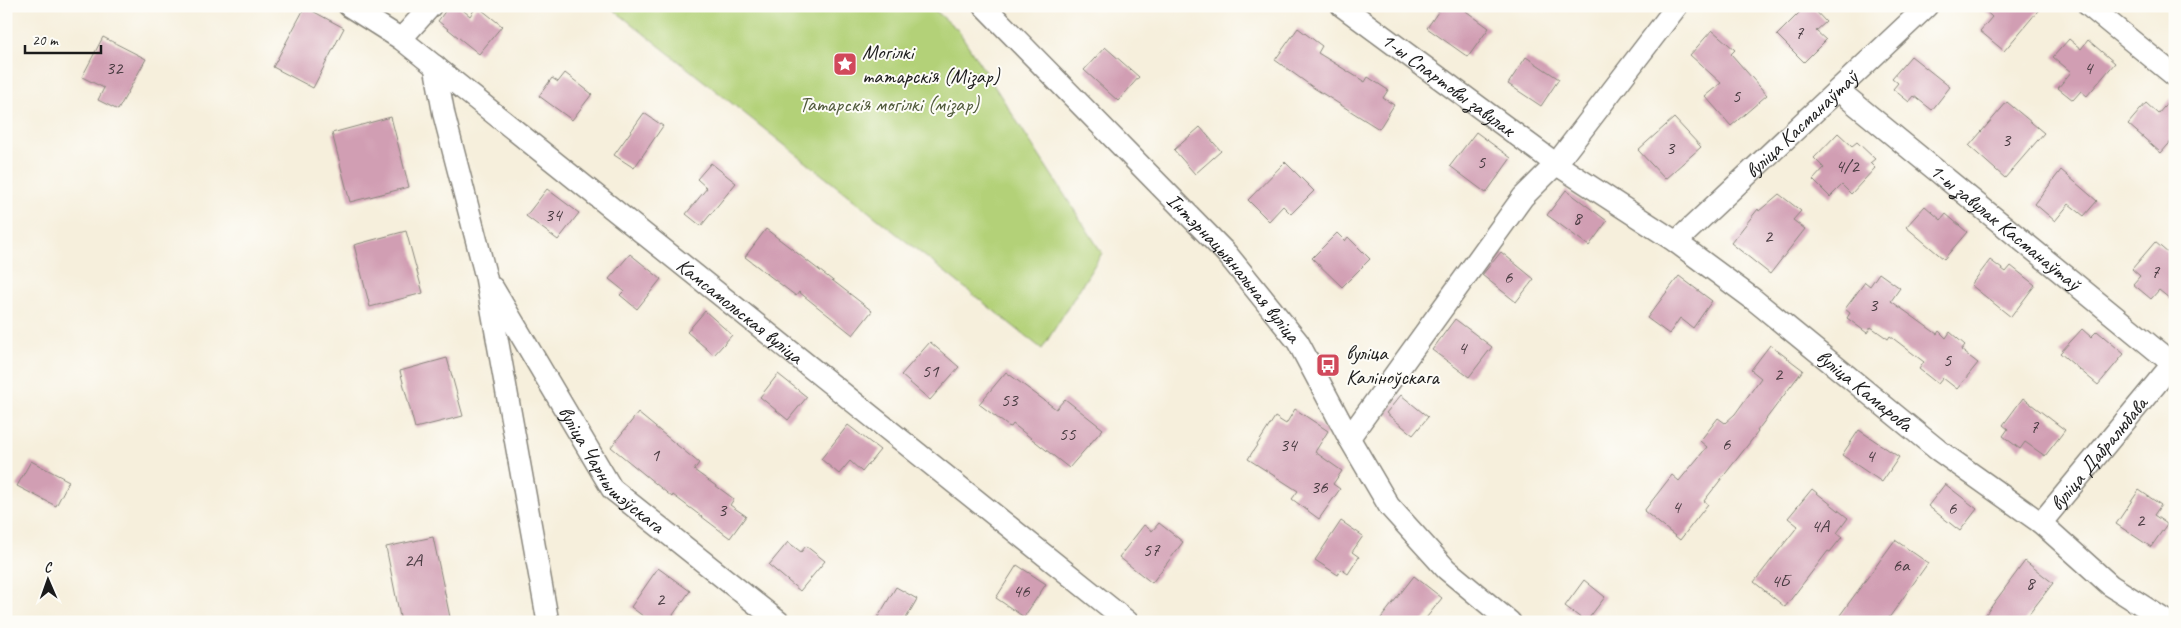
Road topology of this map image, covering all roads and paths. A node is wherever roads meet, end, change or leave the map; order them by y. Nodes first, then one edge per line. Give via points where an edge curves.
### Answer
1 (349, 6) edge
2 (430, 6) edge
3 (984, 6) edge
4 (1342, 6) edge
5 (1678, 6) edge
6 (1927, 6) edge
7 (2089, 6) edge
8 (401, 39) junction
9 (434, 66) junction
10 (2175, 76) edge
11 (1838, 90) junction
12 (1556, 164) junction
13 (1676, 242) junction
14 (486, 277) junction
15 (2174, 362) edge
16 (1349, 438) junction
17 (2041, 523) junction
18 (548, 622) edge
19 (779, 622) edge
20 (1128, 622) edge
21 (1510, 622) edge
22 (2168, 622) edge

1 - 8 street, Камсамольская вуліца
2 - 8 street
3 - 16 street, Інтэрнацыянальная вуліца via 1227,254 1298,342
4 - 12 street, 1-ы Спартовы завулак
5 - 12 street
6 - 11 street, вуліца Касманаўтаў
7 - 10 street
8 - 9 street, Камсамольская вуліца
9 - 14 street, вуліца Чарнышэўскага
9 - 20 street, Камсамольская вуліца
11 - 13 street, вуліца Касманаўтаў
11 - 15 street, 1-ы завулак Касманаўтаў
12 - 13 street, вуліца Камарова
12 - 16 street via 1523,197
13 - 17 street, вуліца Камарова via 1753,299 1938,450
14 - 18 street, вуліца Чарнышэўскага
14 - 19 street, вуліца Чарнышэўскага via 612,489
15 - 17 street, вуліца Дабралюбава
16 - 21 street, Інтэрнацыянальная вуліца via 1389,506 1446,569
17 - 22 street, вуліца Камарова via 2110,585

